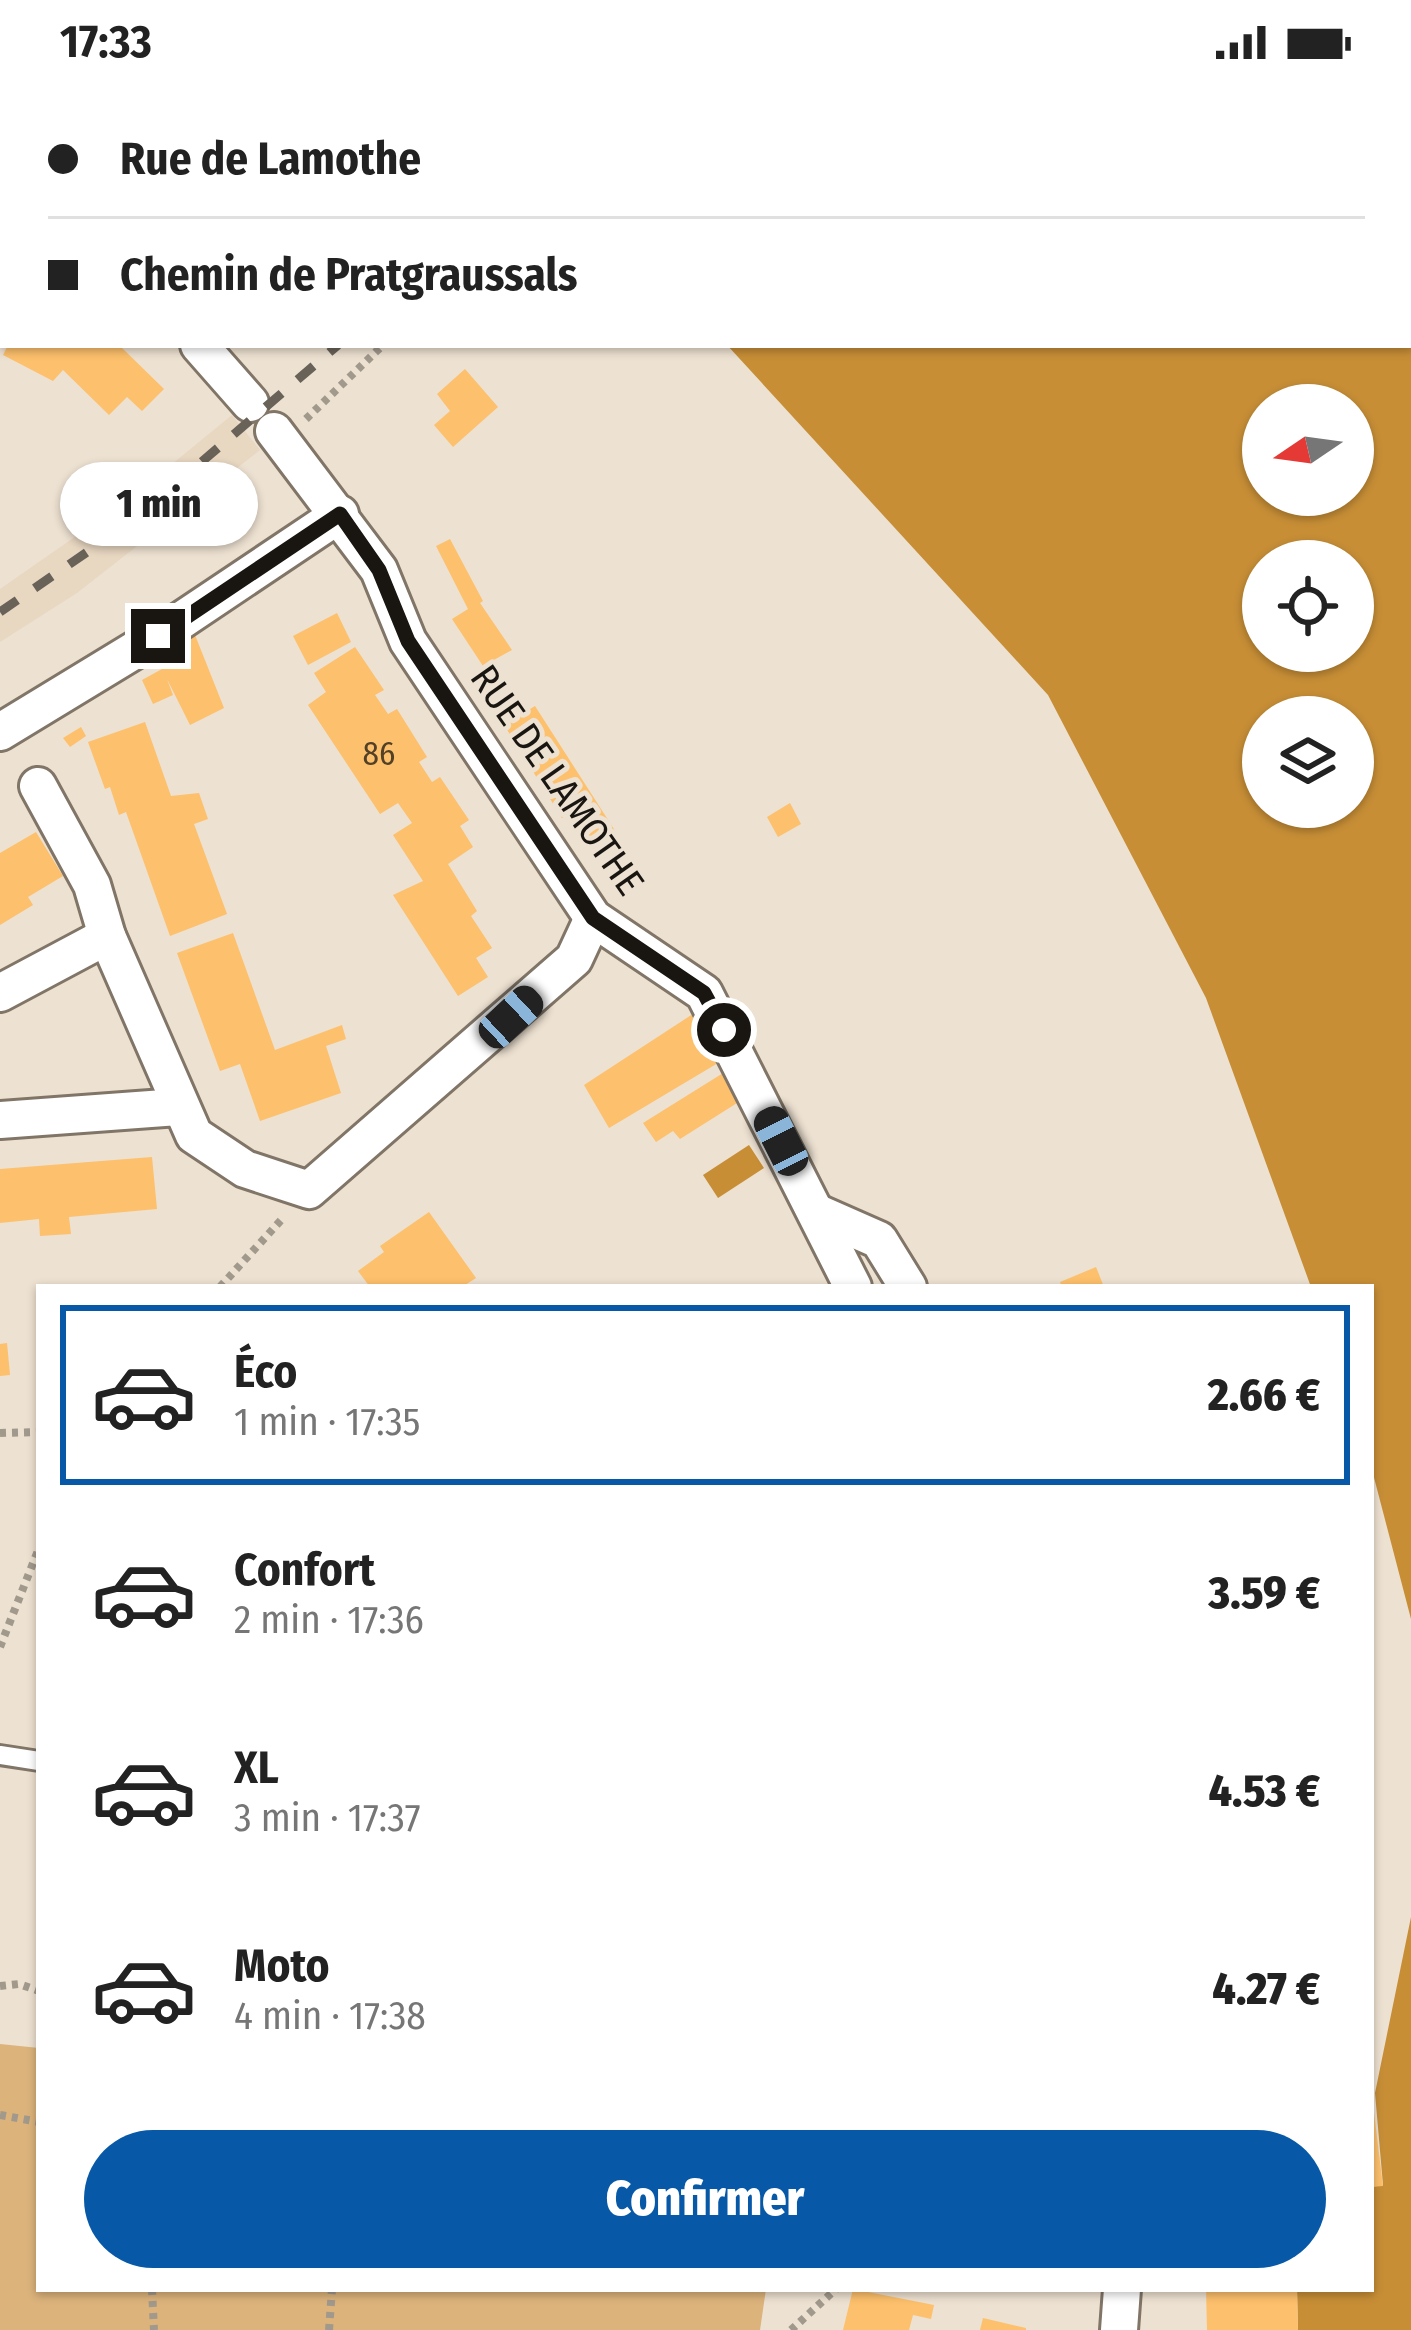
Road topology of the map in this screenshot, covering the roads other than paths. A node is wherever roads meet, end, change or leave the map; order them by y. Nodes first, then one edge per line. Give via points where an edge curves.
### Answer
1 (202, 348) edge
2 (340, 514) junction
3 (0, 732) edge
4 (38, 786) dead end
5 (593, 918) junction
6 (107, 936) junction
7 (0, 992) edge
8 (178, 1107) junction
9 (0, 1120) edge
10 (820, 1214) junction
11 (853, 1284) edge
12 (906, 1284) edge
13 (0, 1755) edge
14 (36, 1761) edge
15 (1122, 2292) edge
16 (1119, 2330) edge

1 - 2 street, RUE DE LAMOTHE
2 - 3 street
2 - 5 street, RUE DE LAMOTHE via 379,570 408,641
4 - 6 street via 92,885
5 - 8 street via 574,959 309,1190 245,1169 194,1135
5 - 10 street, RUE DE LAMOTHE via 704,993
6 - 7 street
6 - 8 street
8 - 9 street
10 - 11 street, RUE DE LAMOTHE
10 - 12 street via 879,1240
13 - 14 lane
15 - 16 street

